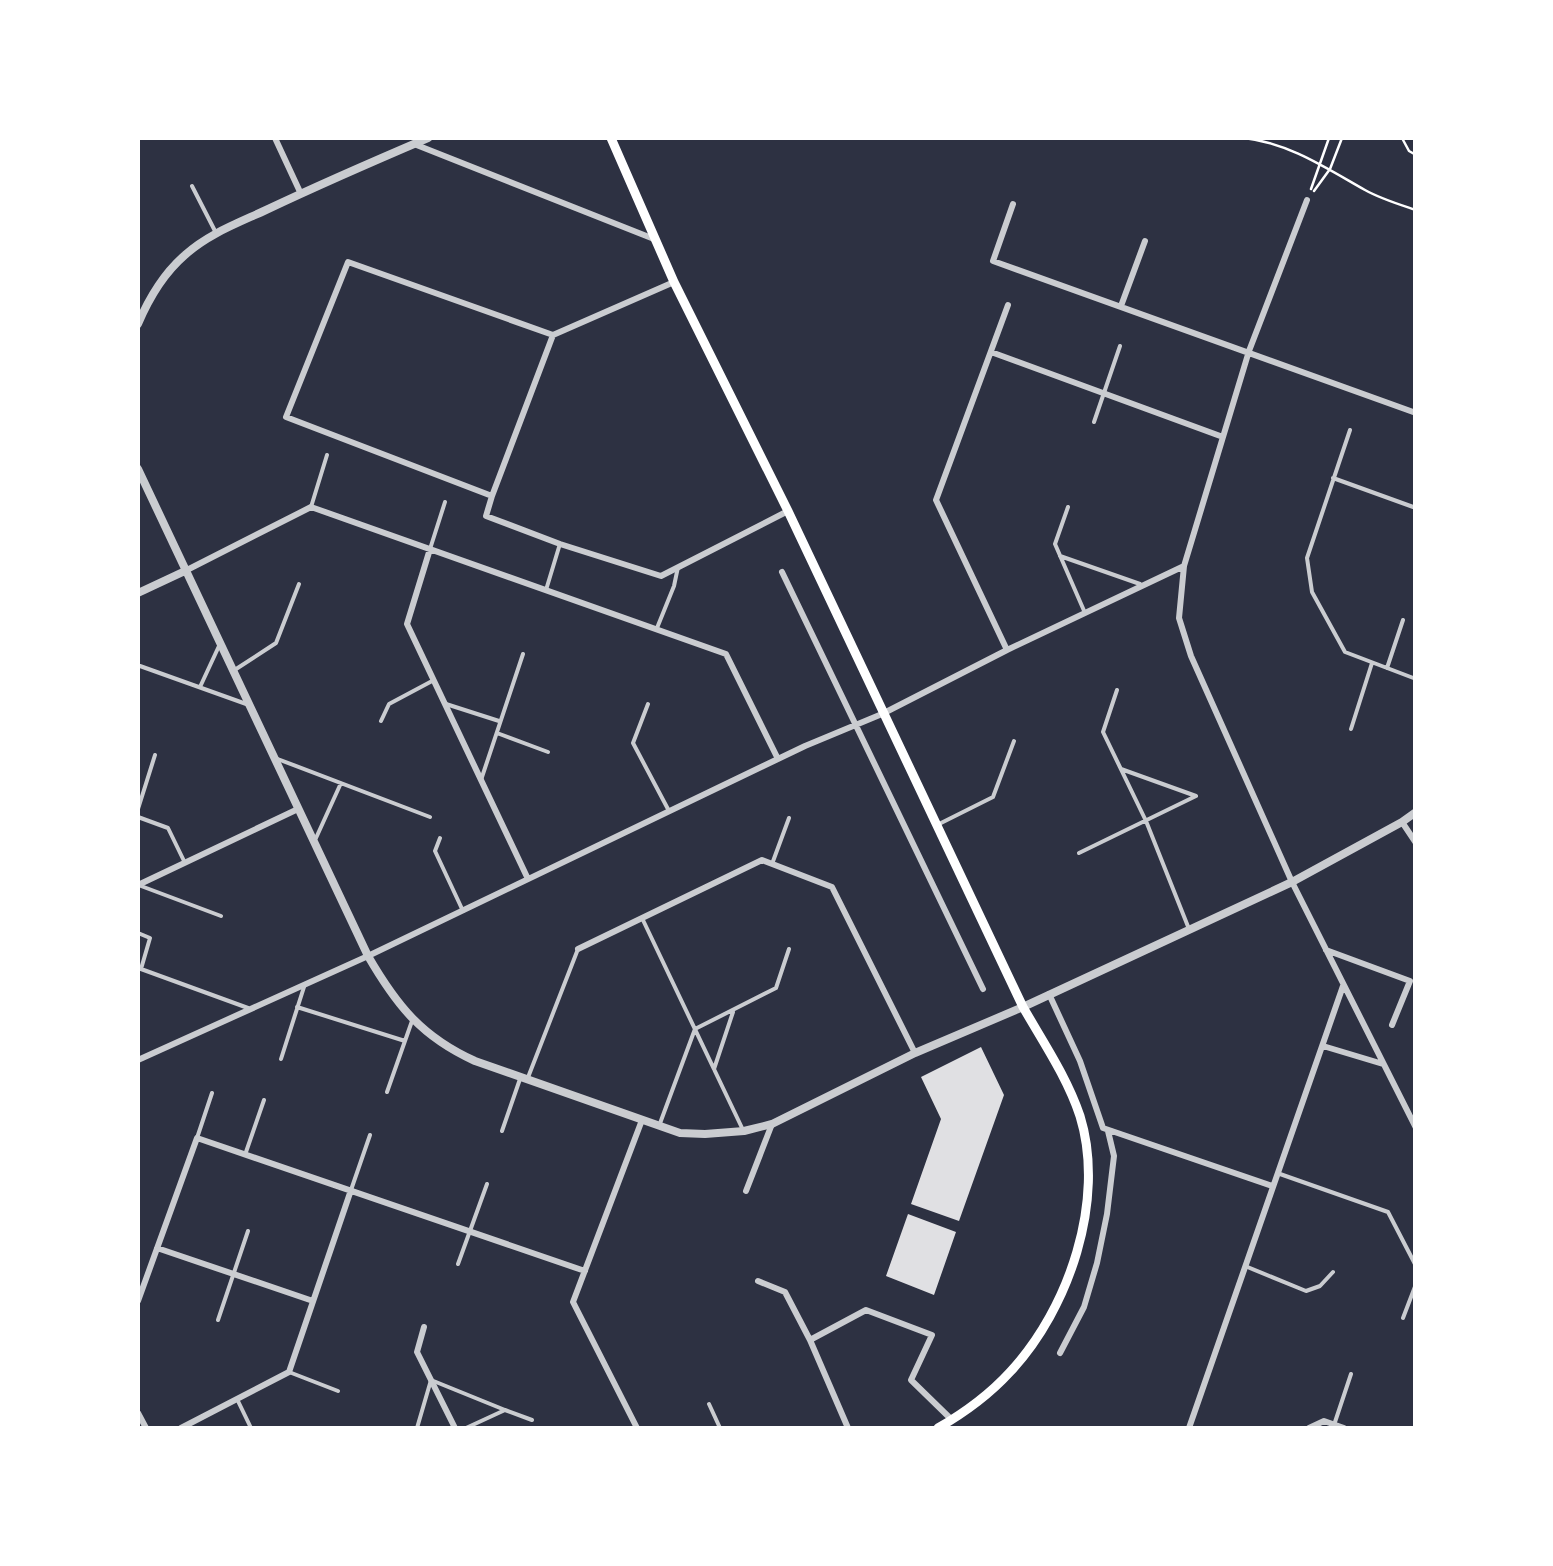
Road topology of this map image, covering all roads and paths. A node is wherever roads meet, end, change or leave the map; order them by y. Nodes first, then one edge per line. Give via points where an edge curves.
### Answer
1 (274, 138) edge
2 (428, 138) edge
3 (611, 138) edge
4 (1244, 138) edge
5 (1329, 138) edge
6 (1342, 138) edge
7 (1402, 138) edge
8 (413, 144) junction
9 (1416, 155) edge
10 (1318, 165) junction
11 (1330, 169) junction
12 (192, 186) dead end
13 (301, 194) junction
14 (1307, 200) junction
15 (1013, 204) dead end
16 (1416, 210) edge
17 (216, 234) junction
18 (655, 239) junction
19 (1145, 241) dead end
20 (674, 282) junction
21 (1008, 306) dead end
22 (1122, 306) junction
23 (138, 324) edge
24 (553, 335) junction
25 (1120, 346) dead end
26 (991, 352) junction
27 (1249, 352) junction
28 (1104, 393) junction
29 (1416, 413) edge
30 (1094, 422) dead end
31 (1350, 430) dead end
32 (1223, 438) junction
33 (326, 455) dead end
34 (138, 473) edge
35 (1333, 478) junction
36 (492, 496) junction
37 (445, 502) dead end
38 (1068, 506) dead end
39 (312, 507) junction
40 (1416, 508) edge
41 (788, 511) junction
42 (560, 544) junction
43 (430, 549) junction
44 (1060, 556) junction
45 (1184, 566) junction
46 (678, 567) junction
47 (186, 570) junction
48 (782, 572) dead end
49 (299, 584) dead end
50 (1144, 585) junction
51 (546, 590) junction
52 (138, 593) edge
53 (1085, 613) junction
54 (1403, 620) dead end
55 (657, 628) junction
56 (220, 643) junction
57 (1007, 650) junction
58 (523, 654) dead end
59 (1372, 662) junction
60 (140, 666) dead end
61 (1387, 668) junction
62 (233, 671) junction
63 (1416, 679) edge
64 (434, 680) junction
65 (200, 688) junction
66 (1117, 690) dead end
67 (446, 704) junction
68 (648, 704) dead end
69 (249, 705) junction
70 (882, 714) junction
71 (381, 721) dead end
72 (500, 722) junction
73 (857, 724) junction
74 (1350, 729) dead end
75 (496, 733) junction
76 (1014, 741) dead end
77 (548, 752) dead end
78 (155, 755) dead end
79 (274, 758) junction
80 (778, 759) junction
81 (1121, 768) junction
82 (481, 780) junction
83 (341, 783) junction
84 (138, 809) edge
85 (298, 809) junction
86 (669, 811) junction
87 (1416, 812) edge
88 (138, 816) edge
89 (430, 816) dead end
90 (789, 818) dead end
91 (1146, 821) junction
92 (1402, 822) junction
93 (937, 825) junction
94 (440, 838) dead end
95 (314, 842) junction
96 (1416, 844) edge
97 (1079, 853) dead end
98 (185, 863) junction
99 (772, 864) junction
100 (528, 880) junction
101 (1292, 882) junction
102 (138, 885) edge
103 (463, 911) junction
104 (221, 916) dead end
105 (642, 918) junction
106 (1189, 929) junction
107 (138, 933) edge
108 (578, 949) joint
109 (789, 949) dead end
110 (1326, 950) junction
111 (368, 956) junction
112 (305, 984) junction
113 (1344, 984) junction
114 (984, 988) dead end
115 (1050, 994) junction
116 (297, 1007) junction
117 (1023, 1007) junction
118 (251, 1009) junction
119 (734, 1009) junction
120 (412, 1020) junction
121 (1392, 1025) dead end
122 (695, 1029) junction
123 (405, 1041) junction
124 (1323, 1046) junction
125 (914, 1053) junction
126 (281, 1059) dead end
127 (138, 1060) edge
128 (1384, 1064) junction
129 (714, 1069) junction
130 (524, 1078) junction
131 (387, 1092) dead end
132 (212, 1094) dead end
133 (264, 1100) dead end
134 (642, 1120) junction
135 (772, 1124) junction
136 (659, 1126) junction
137 (1416, 1128) edge
138 (1108, 1130) junction
139 (744, 1131) junction
140 (502, 1132) dead end
141 (370, 1135) dead end
142 (197, 1138) junction
143 (245, 1154) junction
144 (1278, 1173) junction
145 (486, 1184) dead end
146 (1273, 1186) junction
147 (351, 1190) junction
148 (746, 1191) dead end
149 (248, 1232) dead end
150 (470, 1232) junction
151 (156, 1248) junction
152 (458, 1264) dead end
153 (1245, 1266) junction
154 (1416, 1266) edge
155 (585, 1271) junction
156 (1333, 1272) dead end
157 (234, 1274) junction
158 (758, 1282) dead end
159 (1416, 1284) edge
160 (138, 1300) edge
161 (313, 1301) junction
162 (1403, 1318) dead end
163 (218, 1320) dead end
164 (424, 1327) dead end
165 (810, 1340) junction
166 (1060, 1353) dead end
167 (289, 1372) junction
168 (1351, 1374) dead end
169 (431, 1380) junction
170 (338, 1392) dead end
171 (237, 1400) junction
172 (708, 1404) dead end
173 (505, 1410) junction
174 (138, 1412) edge
175 (532, 1420) dead end
176 (952, 1420) junction
177 (1334, 1425) junction
178 (146, 1428) edge
179 (187, 1428) edge
180 (251, 1428) edge
181 (417, 1428) edge
182 (455, 1428) edge
183 (466, 1428) edge
184 (637, 1428) edge
185 (720, 1428) edge
186 (848, 1428) edge
187 (938, 1428) edge
188 (1189, 1428) edge
189 (1309, 1428) edge
190 (1344, 1428) edge

1 - 13 street
2 - 8 street
3 - 18 main road
4 - 10 path via 1281,146
5 - 10 path
6 - 11 path
7 - 9 path
8 - 13 street
8 - 18 street
10 - 11 path
10 - 14 path
11 - 14 path
11 - 16 path
12 - 17 lane
13 - 17 street
14 - 27 street
15 - 22 street via 993,261
17 - 23 street via 163,278
18 - 20 main road
19 - 22 street
20 - 24 street
20 - 41 main road
21 - 26 street
22 - 27 street
24 - 36 street
24 - 36 street via 348,262 286,417
25 - 28 lane
26 - 28 street
26 - 57 street via 936,500
27 - 29 street
27 - 32 street
28 - 30 lane
28 - 32 street
31 - 35 lane
32 - 45 street
33 - 39 lane
34 - 47 street
35 - 40 lane
35 - 59 lane via 1307,558 1312,592 1344,652
36 - 42 street via 486,516
37 - 43 lane
38 - 44 lane via 1055,544
39 - 43 street
39 - 47 street
41 - 46 street
41 - 70 main road
42 - 46 street via 661,576
42 - 51 lane
43 - 51 street
43 - 64 street via 407,624
44 - 50 lane
44 - 53 lane
45 - 50 street
45 - 101 street via 1179,618 1190,656
46 - 55 lane
47 - 52 street
47 - 56 street
48 - 73 street
49 - 62 lane via 276,643
50 - 53 street
51 - 55 street
53 - 57 street
54 - 61 lane
55 - 80 street via 726,654
56 - 62 street
56 - 65 lane
57 - 70 street
58 - 72 lane
59 - 61 lane
59 - 74 lane
60 - 65 lane
61 - 63 lane
62 - 69 street
64 - 67 street
64 - 71 lane via 389,704
65 - 69 lane
66 - 81 lane via 1104,732
67 - 72 lane
67 - 82 street
68 - 86 lane via 633,743
69 - 79 street
70 - 73 street
70 - 93 main road
72 - 75 lane
73 - 80 street
73 - 114 street
75 - 77 lane
75 - 82 lane
76 - 93 lane via 993,797
78 - 84 lane
79 - 83 lane
79 - 85 street
80 - 86 street
81 - 91 lane
81 - 91 lane via 1196,796
82 - 100 street
83 - 89 lane
83 - 95 lane
85 - 95 street
85 - 98 street
86 - 100 street
87 - 92 street
88 - 98 lane via 168,828
90 - 99 lane
91 - 97 lane
91 - 106 lane
92 - 96 street
92 - 101 street
93 - 117 main road
94 - 103 lane via 435,852
95 - 111 street
98 - 102 street
99 - 105 street via 762,860
99 - 125 street via 832,887
100 - 103 street
101 - 106 street
101 - 110 street
102 - 104 lane
103 - 111 street
105 - 108 street
105 - 122 lane
106 - 115 street
107 - 118 lane via 150,938 140,969
108 - 130 lane
109 - 119 lane via 776,988
110 - 113 street
110 - 121 street via 1410,980
111 - 112 street
111 - 120 street
112 - 116 lane
112 - 118 street
113 - 124 street
113 - 128 street
115 - 117 street
115 - 138 street
116 - 123 lane
116 - 126 lane
117 - 125 street
117 - 176 main road via 1081,1119 1086,1210 1069,1274 1042,1328 1012,1371
118 - 127 street
119 - 122 lane
119 - 129 lane
120 - 123 lane
120 - 130 street via 449,1049
122 - 129 lane
122 - 136 lane
123 - 131 lane
124 - 128 street
124 - 144 street
125 - 135 street
128 - 137 street
129 - 139 lane
130 - 134 street
130 - 140 lane
132 - 142 lane
133 - 143 lane
134 - 136 street
134 - 155 street
135 - 139 street
135 - 148 street
136 - 139 street via 693,1134
138 - 146 street
138 - 166 street via 1114,1156 1097,1263
141 - 147 lane
142 - 143 street
142 - 151 street
143 - 147 street
144 - 146 street
144 - 154 lane via 1388,1212
145 - 150 lane
146 - 153 street
147 - 150 street
147 - 161 street
149 - 157 lane
150 - 152 lane
150 - 155 street
151 - 157 street
151 - 160 street
153 - 156 lane via 1306,1291
153 - 188 street
155 - 184 street via 573,1302
157 - 161 street
157 - 163 lane
158 - 165 street via 785,1292
159 - 162 lane
161 - 167 street
164 - 169 street via 417,1352
165 - 176 street via 866,1310 932,1335 911,1380
165 - 186 street
167 - 170 lane
167 - 171 street
168 - 177 lane
169 - 173 lane
169 - 181 lane
169 - 182 street
171 - 179 street
171 - 180 lane
172 - 185 lane
173 - 175 lane
173 - 183 lane
174 - 178 street
176 - 187 main road
177 - 189 street via 1324,1421
177 - 190 street

